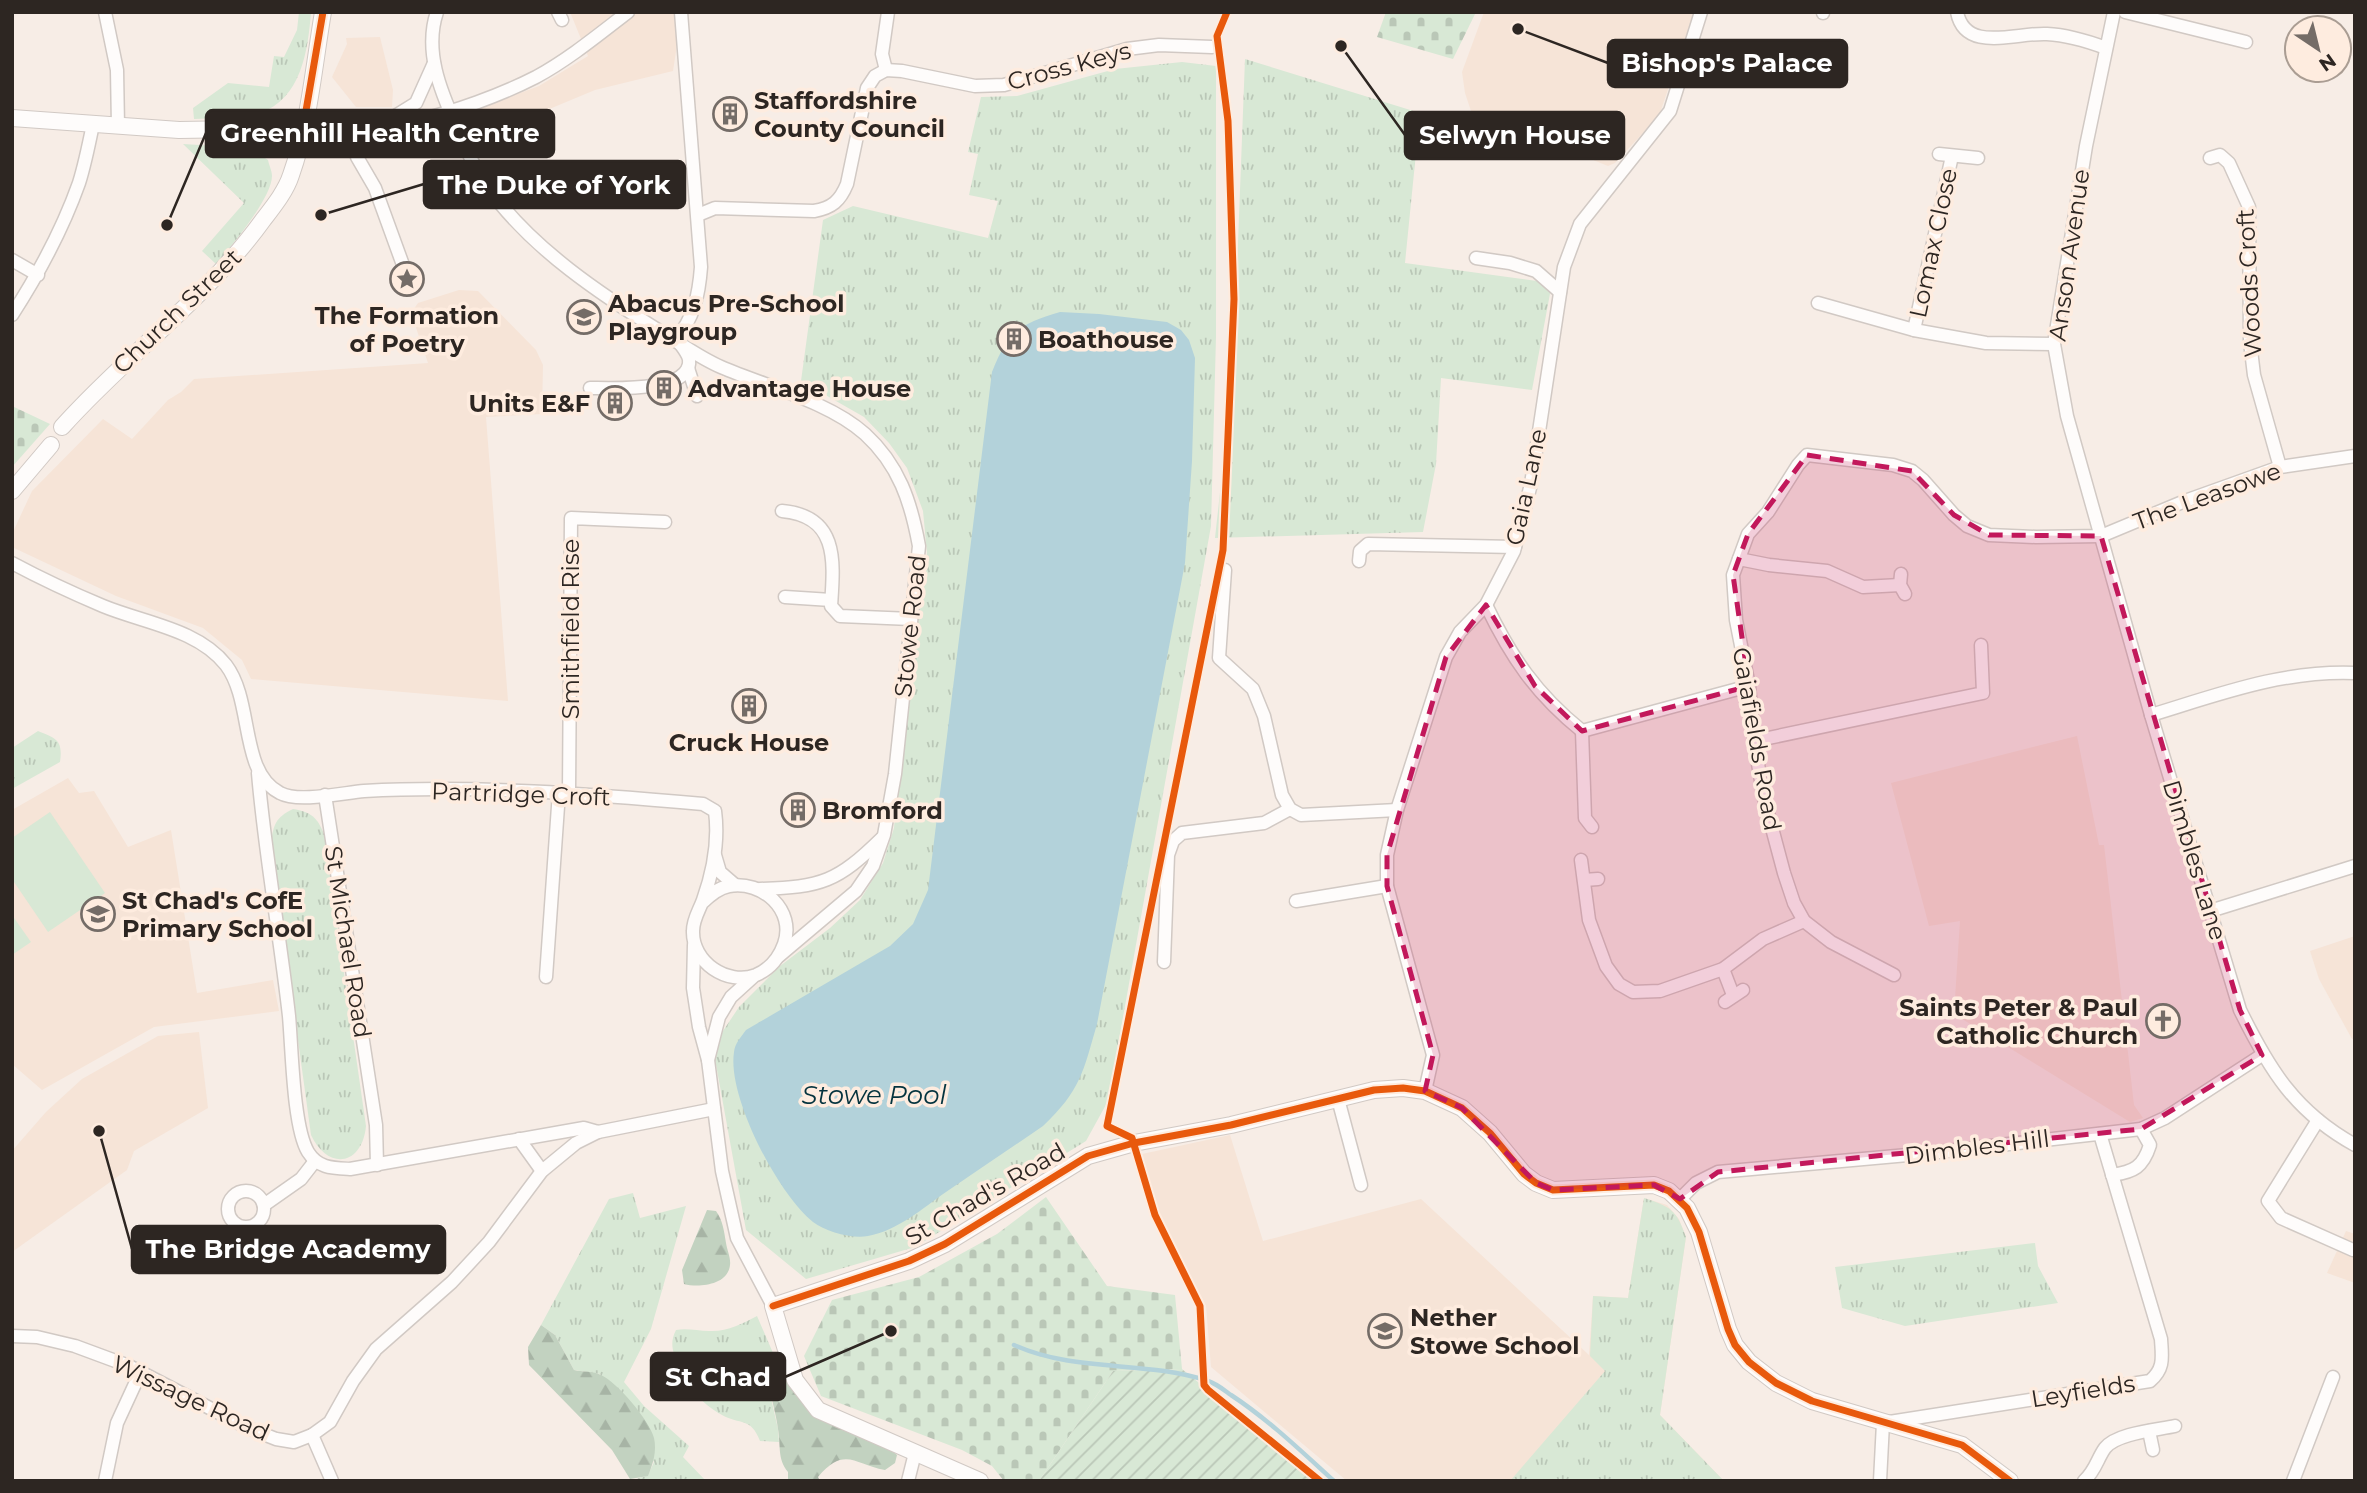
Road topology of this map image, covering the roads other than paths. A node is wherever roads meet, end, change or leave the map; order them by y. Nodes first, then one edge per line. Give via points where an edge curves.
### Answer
1 (105, 12) edge
2 (323, 12) edge
3 (437, 12) edge
4 (628, 12) edge
5 (681, 12) edge
6 (888, 12) edge
7 (1701, 12) edge
8 (1956, 12) edge
9 (2114, 12) edge
10 (2125, 12) edge
11 (2246, 41) dead end
12 (1212, 47) dead end
13 (2106, 48) junction
14 (434, 63) junction
15 (886, 70) junction
16 (449, 111) junction
17 (12, 118) edge
18 (93, 124) junction
19 (377, 125) junction
20 (118, 126) junction
21 (354, 127) junction
22 (303, 128) junction
23 (1978, 158) dead end
24 (2210, 158) dead end
25 (698, 215) junction
26 (1476, 258) dead end
27 (12, 260) edge
28 (403, 265) dead end
29 (38, 275) junction
30 (1560, 292) junction
31 (1818, 303) dead end
32 (12, 315) edge
33 (1914, 330) junction
34 (678, 342) junction
35 (2054, 344) junction
36 (688, 368) junction
37 (590, 388) dead end
38 (697, 396) dead end
39 (62, 427) joint
40 (51, 446) joint
41 (2355, 456) edge
42 (2280, 467) junction
43 (12, 491) edge
44 (782, 511) dead end
45 (665, 522) dead end
46 (2101, 536) junction
47 (1515, 547) junction
48 (1739, 559) junction
49 (1359, 561) dead end
50 (12, 563) edge
51 (1225, 570) dead end
52 (1902, 584) dead end
53 (785, 597) dead end
54 (831, 600) junction
55 (1486, 605) junction
56 (911, 619) junction
57 (1981, 645) dead end
58 (2355, 673) edge
59 (1749, 686) junction
60 (2151, 715) junction
61 (1582, 731) junction
62 (1754, 741) junction
63 (258, 772) junction
64 (564, 792) junction
65 (325, 795) junction
66 (1290, 809) junction
67 (1396, 810) junction
68 (1585, 822) dead end
69 (884, 835) junction
70 (715, 854) junction
71 (1581, 860) dead end
72 (2355, 866) edge
73 (1598, 879) dead end
74 (1584, 880) junction
75 (735, 885) junction
76 (1387, 886) junction
77 (760, 889) junction
78 (1296, 901) dead end
79 (702, 903) junction
80 (2210, 911) junction
81 (1804, 921) junction
82 (694, 942) junction
83 (779, 956) junction
84 (1164, 962) dead end
85 (1723, 970) junction
86 (756, 975) junction
87 (1894, 975) dead end
88 (546, 977) dead end
89 (1734, 996) dead end
90 (2262, 1055) junction
91 (708, 1060) junction
92 (1425, 1091) junction
93 (1338, 1099) junction
94 (714, 1109) junction
95 (2318, 1119) junction
96 (2141, 1129) junction
97 (598, 1132) junction
98 (2100, 1134) junction
99 (519, 1139) junction
100 (2355, 1145) edge
101 (315, 1161) junction
102 (377, 1165) junction
103 (542, 1171) junction
104 (2112, 1175) junction
105 (1361, 1185) dead end
106 (1680, 1199) junction
107 (264, 1205) dead end
108 (2353, 1250) dead end
109 (773, 1306) junction
110 (12, 1336) edge
111 (141, 1371) junction
112 (2333, 1377) dead end
113 (1883, 1423) junction
114 (2175, 1426) dead end
115 (2148, 1431) junction
116 (312, 1436) junction
117 (2153, 1450) dead end
118 (915, 1453) junction
119 (105, 1481) edge
120 (332, 1481) edge
121 (908, 1481) edge
122 (980, 1481) edge
123 (1880, 1481) edge
124 (2010, 1481) edge
125 (2084, 1481) edge
126 (2293, 1481) edge

1 - 20 street via 117,70
2 - 22 street, Church Street
3 - 14 street
4 - 16 street via 536,77
5 - 25 street
6 - 15 street via 882,54
7 - 30 street, Gaia Lane via 1670,111 1580,224
8 - 13 street via 1966,32 1981,37 2047,34
9 - 13 street, Anson Avenue
10 - 11 street
12 - 15 street, Cross Keys via 1126,49 1004,85 975,86
13 - 35 street, Anson Avenue
14 - 16 street, Stowe Road
14 - 19 street via 416,103
15 - 25 street via 875,76 867,89 847,184 830,208 715,208
16 - 19 street
16 - 34 street, Stowe Road via 487,186 517,222 596,290
17 - 18 street
18 - 20 street
18 - 29 street via 80,181
19 - 21 street
20 - 22 street via 179,131
21 - 22 street
21 - 28 street via 357,158 375,188
22 - 39 street, Church Street via 291,178 248,241 215,280
23 - 33 street, Lomax Close via 1945,155
24 - 42 street, Woods Croft via 2220,155 2230,163 2249,208 2252,365
25 - 34 street via 699,288 695,308
26 - 30 street via 1536,271
27 - 29 street
29 - 32 street
30 - 47 street, Gaia Lane via 1531,484
31 - 33 street
33 - 35 street via 1986,343
34 - 36 street via 689,358
34 - 56 street, Stowe Road via 719,366 849,421 885,454 906,491 919,546
35 - 46 street, Anson Avenue via 2067,416
36 - 37 street via 678,378 649,388
36 - 38 street
39 - 40 street, Church Street
40 - 43 street
41 - 42 street, The Leasowe
42 - 46 street, The Leasowe
44 - 54 street via 802,513 826,538 834,566
45 - 64 street, Smithfield Rise via 570,518
46 - 48 street, Gaiafields Road via 1989,535 1966,526 1912,471 1807,455 1748,534
46 - 60 street, Dimbles Lane
47 - 49 street via 1368,544 1360,551
47 - 55 street, Gaia Lane
48 - 52 street via 1827,571 1863,587
48 - 59 street, Gaiafields Road via 1733,575 1736,621
50 - 63 street via 106,607 200,641 216,654 237,685
51 - 66 street via 1219,658 1253,689 1282,795
53 - 54 street
54 - 56 street via 840,616
55 - 61 street via 1506,646 1535,686
55 - 67 street, Gaia Lane via 1460,632 1446,657
56 - 69 street, Stowe Road
57 - 62 street via 1983,693
58 - 60 street via 2322,672 2266,680
59 - 61 street
59 - 62 street, Gaiafields Road
60 - 80 street, Dimbles Lane
61 - 68 street
62 - 81 street, Gaiafields Road via 1784,873
63 - 65 street via 268,785 289,797
63 - 101 street via 300,1134
64 - 65 street, Partridge Croft
64 - 70 street, Partridge Croft via 703,804 715,811
64 - 88 street
65 - 102 street, St Michael Road via 376,1125
66 - 67 street via 1301,815
66 - 84 street via 1264,823 1182,833 1173,841 1168,855
67 - 76 street, Gaia Lane via 1387,855
69 - 77 street via 835,877 810,886
69 - 83 street, Stowe Road via 873,866 856,891
70 - 75 street via 720,872
70 - 79 street
71 - 74 street
72 - 80 street
73 - 74 street
74 - 85 street via 1589,920 1606,966 1619,984 1633,992 1660,991
75 - 77 street
75 - 79 street via 713,892
76 - 78 street
76 - 92 street, Gaia Lane via 1433,1055
77 - 83 street via 783,913 785,940
79 - 82 street via 695,914
80 - 90 street, Dimbles Lane via 2240,1010
81 - 85 street via 1763,939
81 - 87 street, Gaiafields Road via 1831,942
82 - 86 street via 714,971 741,978
82 - 91 street via 693,988
83 - 86 street
85 - 89 street
86 - 91 street via 731,997 719,1017
90 - 95 street, Dimbles Lane via 2286,1089
90 - 96 street, Dimbles Hill
91 - 94 street
92 - 93 street, St Chad's Road via 1374,1090
92 - 106 street via 1462,1108 1536,1183 1553,1190 1654,1185
93 - 105 street
93 - 109 street, St Chad's Road via 1088,1156 945,1244 909,1261
94 - 97 street
94 - 109 street via 737,1238
95 - 100 street, Dimbles Lane
95 - 108 street via 2268,1201 2281,1218
96 - 98 street, Dimbles Hill
96 - 104 street via 2150,1145 2146,1157 2132,1172
97 - 99 street via 584,1128
97 - 103 street via 576,1143
98 - 104 street, Leyfields
98 - 106 street, Dimbles Hill via 1718,1172 1696,1183
99 - 102 street
99 - 103 street
101 - 102 street via 331,1168
101 - 107 street via 301,1179
103 - 116 street via 489,1242 376,1349 330,1422
104 - 113 street, Leyfields via 2161,1339 2160,1373 2150,1381
106 - 113 street via 1699,1232 1728,1329 1749,1362 1812,1401
109 - 118 street via 795,1380 818,1409
110 - 111 street, Wissage Road via 75,1346
111 - 116 street, Wissage Road via 276,1439 294,1442
111 - 119 street via 117,1423
112 - 126 street
113 - 123 street
113 - 124 street via 1962,1445
114 - 115 street
115 - 117 street
115 - 125 street via 2111,1443
116 - 120 street
118 - 121 street
118 - 122 street

